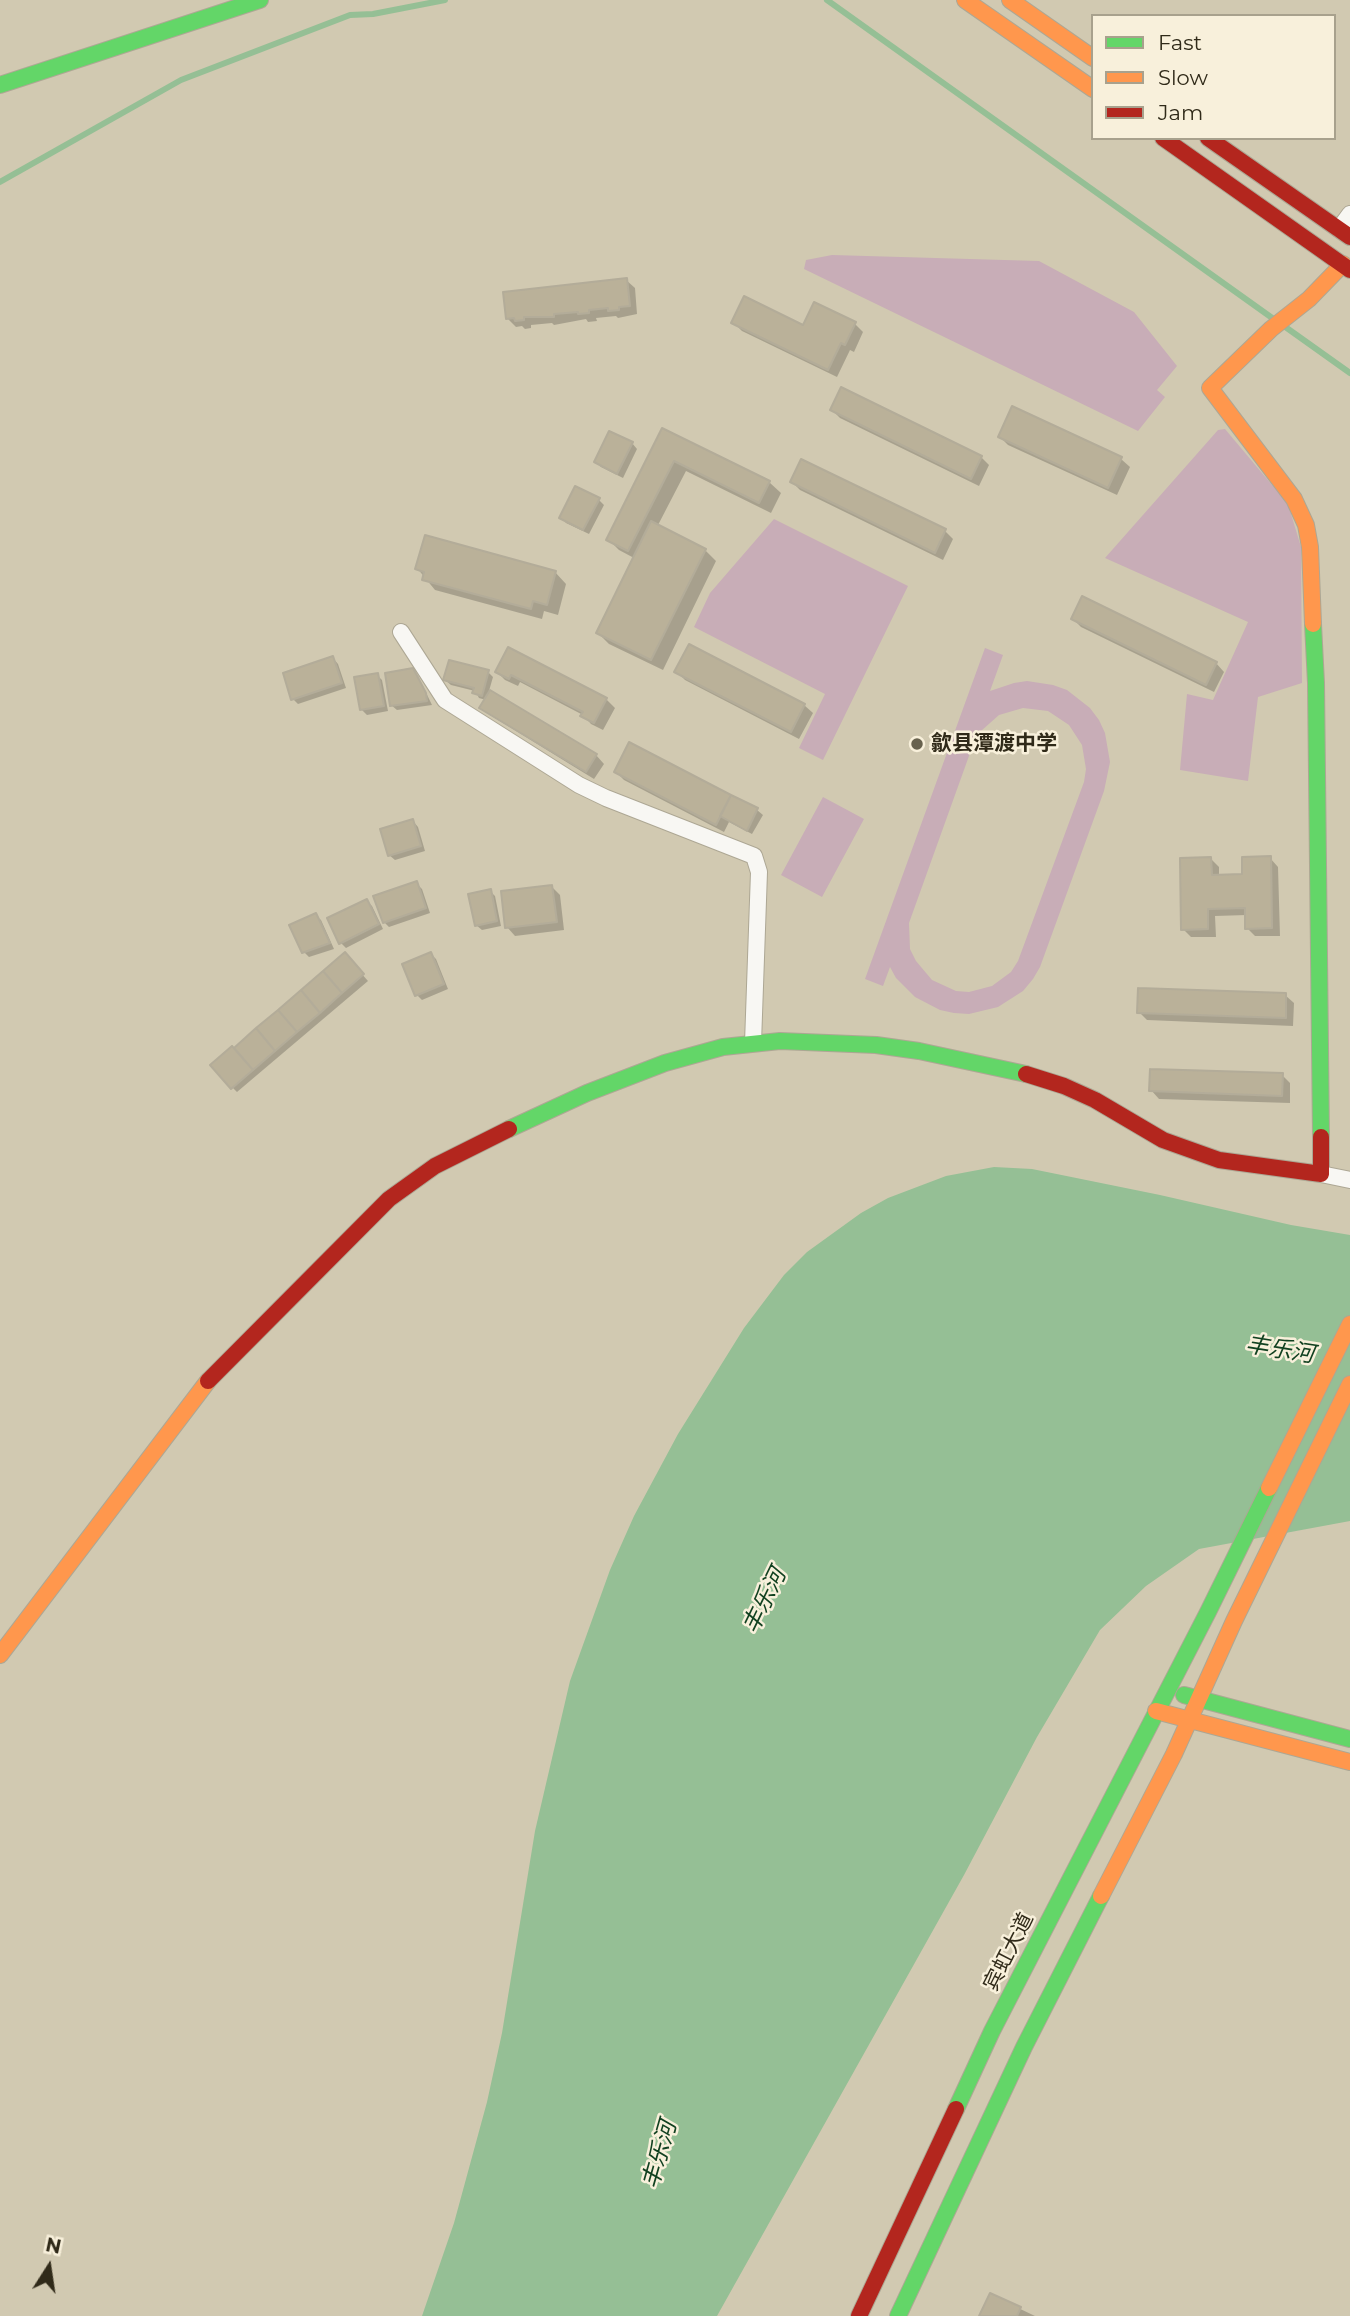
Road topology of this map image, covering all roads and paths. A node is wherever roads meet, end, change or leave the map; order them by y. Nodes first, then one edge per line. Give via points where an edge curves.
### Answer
1 (260, 0) edge
2 (965, 0) edge
3 (1010, 0) edge
4 (1091, 57) edge
5 (0, 85) edge
6 (1091, 88) edge
7 (1166, 140) edge
8 (1211, 140) edge
9 (1350, 214) edge
10 (1345, 233) edge
11 (1346, 267) edge
12 (401, 632) dead end
13 (753, 1043) junction
14 (1321, 1174) junction
15 (1350, 1180) edge
16 (1350, 1324) edge
17 (1350, 1384) edge
18 (0, 1656) edge
19 (1167, 1691) junction
20 (1199, 1699) junction
21 (1157, 1711) junction
22 (1190, 1720) junction
23 (1350, 1739) edge
24 (1350, 1762) edge
25 (859, 2316) edge
26 (898, 2316) edge

1 - 5 street
2 - 6 street
3 - 4 street
7 - 11 street
8 - 10 street
9 - 10 street
11 - 14 street via 1271,329 1210,388 1294,499 1310,547 1316,684
12 - 13 street via 445,700 579,785 754,856 759,872
13 - 14 street via 806,1040 876,1045 1015,1070 1095,1100 1140,1128 1191,1151 1219,1160
13 - 18 street via 694,1054 575,1098 460,1152 389,1199 207,1382
14 - 15 street
16 - 19 street, 宾虹大道
17 - 20 street
19 - 20 street
19 - 21 street, 宾虹大道
20 - 22 street
20 - 23 street
21 - 22 street
21 - 25 street, 宾虹大道 via 992,2031
22 - 24 street
22 - 26 street via 1024,2047

